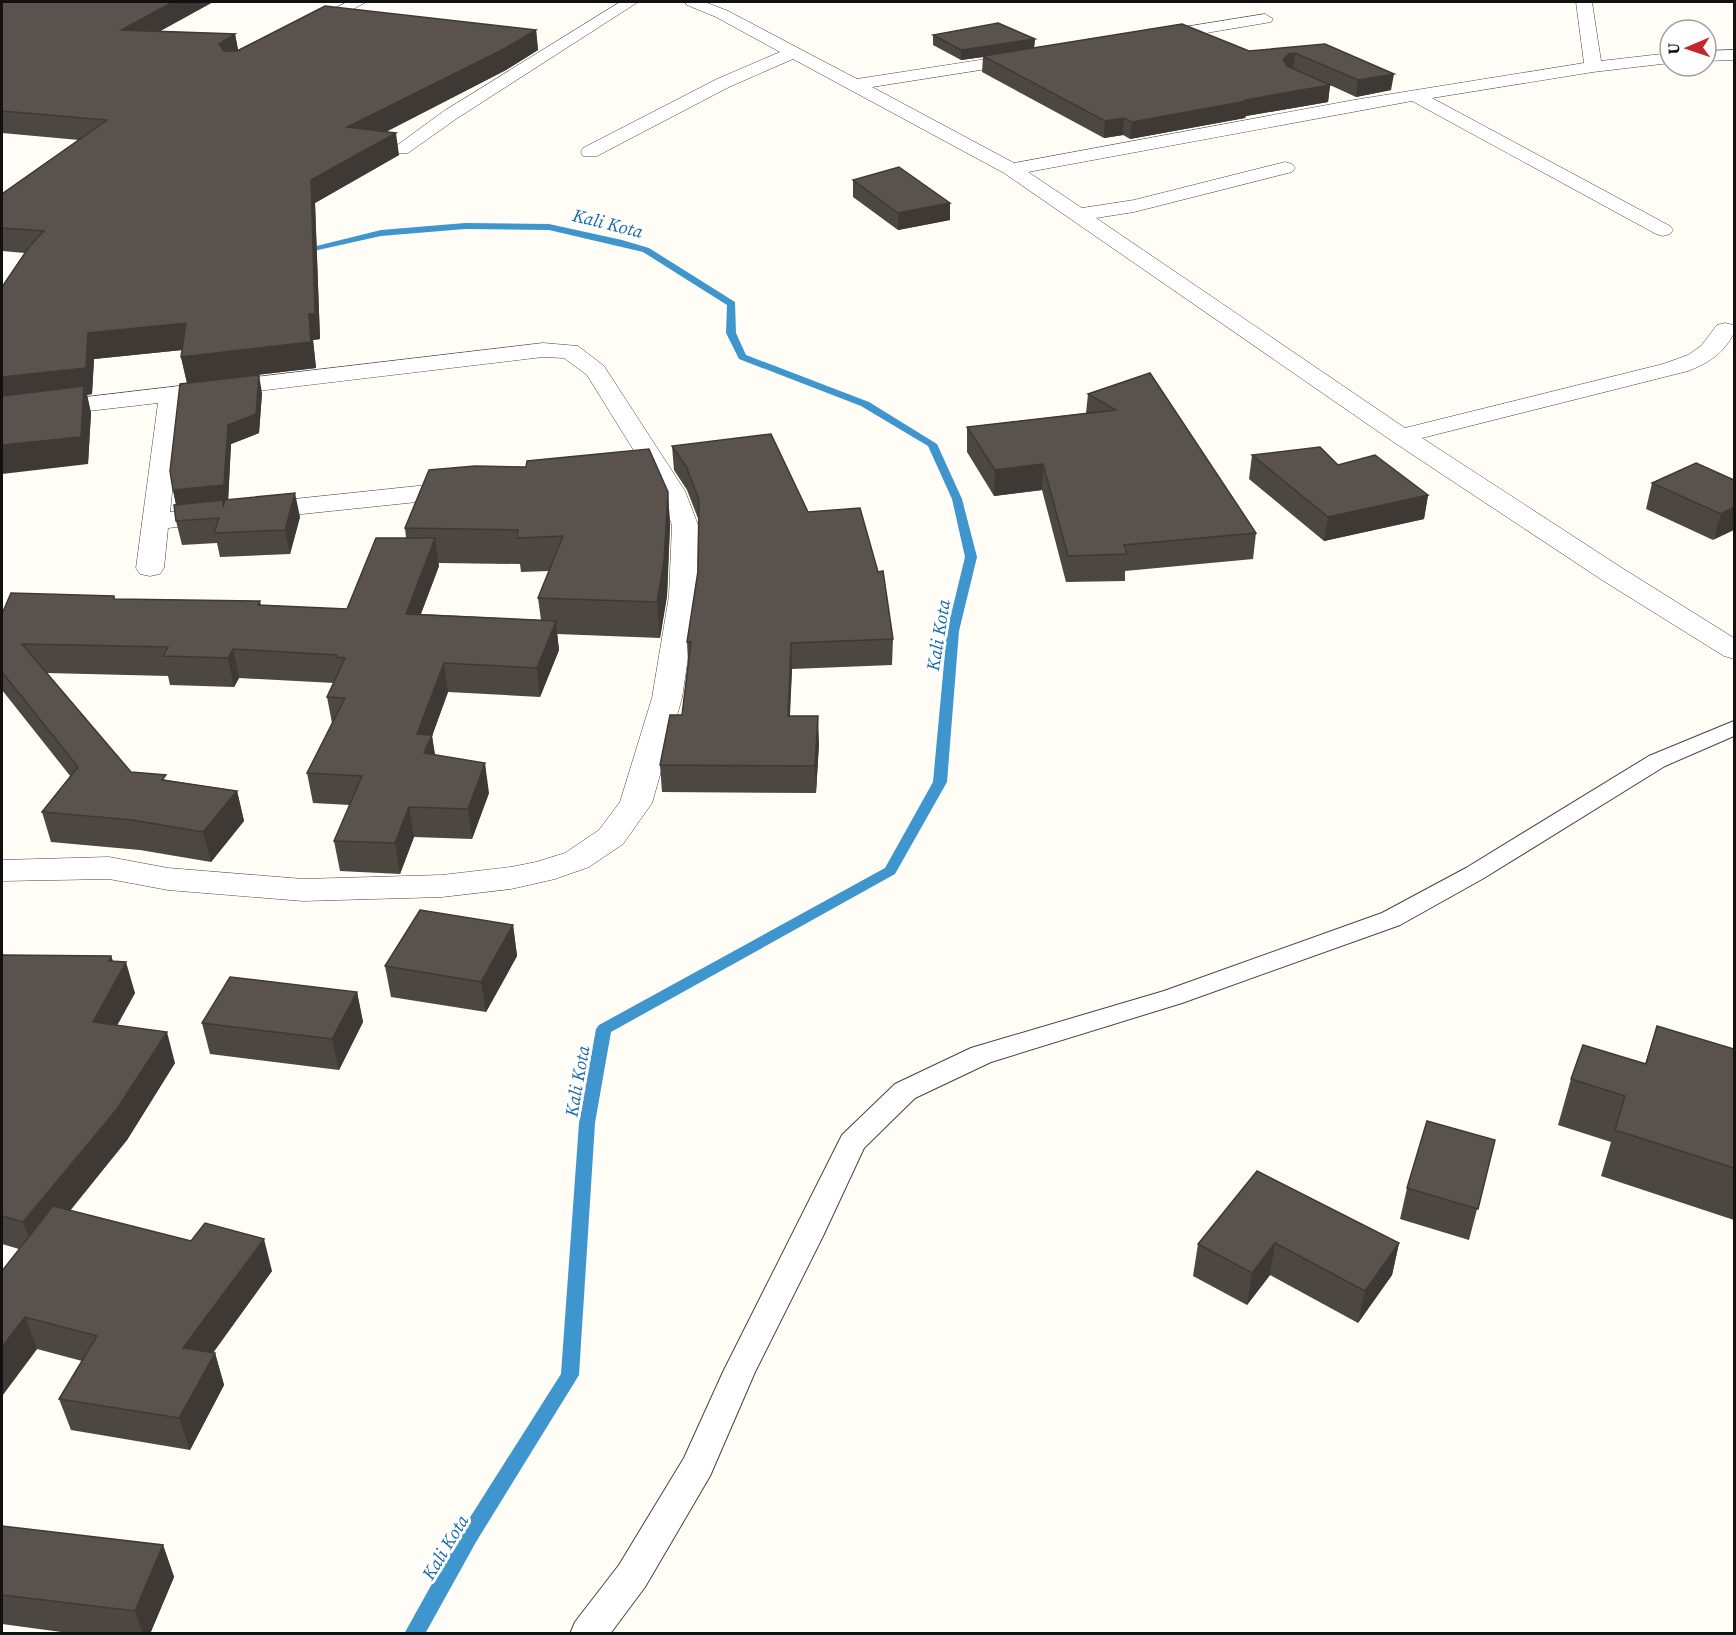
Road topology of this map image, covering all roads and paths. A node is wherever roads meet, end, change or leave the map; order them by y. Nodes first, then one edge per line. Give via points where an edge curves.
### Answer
1 (358, 2) edge
2 (630, 2) edge
3 (693, 2) edge
4 (1584, 2) edge
5 (1265, 19) dead end
6 (288, 39) edge
7 (1136, 40) edge
8 (794, 52) junction
9 (1042, 55) edge
10 (1734, 55) edge
11 (1718, 56) edge
12 (1658, 59) edge
13 (1593, 67) junction
14 (855, 85) junction
15 (1325, 91) edge
16 (1414, 95) junction
17 (1354, 105) junction
18 (400, 149) dead end
19 (590, 152) dead end
20 (1286, 168) dead end
21 (1011, 169) junction
22 (1079, 215) junction
23 (1663, 230) dead end
24 (1725, 330) dead end
25 (171, 393) junction
26 (2, 414) edge
27 (1401, 436) junction
28 (484, 488) edge
29 (156, 521) junction
30 (150, 568) dead end
31 (1734, 650) edge
32 (1734, 728) edge
33 (2, 871) edge
34 (588, 1634) edge

1 - 6 street
2 - 18 street
3 - 8 street
4 - 13 street
5 - 7 street
8 - 14 street
8 - 19 street via 723,83
9 - 14 street
10 - 11 street
12 - 13 street
13 - 16 street
14 - 21 street
15 - 17 street
16 - 17 street
16 - 23 street
17 - 21 street
20 - 22 street via 1134,206
21 - 22 street
22 - 27 street
24 - 27 street via 1710,351 1679,366
25 - 26 street
25 - 29 street
25 - 33 street via 543,350 570,351 596,371 649,473 672,491 685,525 683,596 668,698 636,802 611,837 577,860 511,878 442,886 303,890 168,879 109,868
27 - 31 street
28 - 29 street
29 - 30 street
32 - 34 lane via 1657,761 1475,873 1391,919 1173,997 981,1055 905,1091 852,1142 739,1372 698,1466 632,1576

